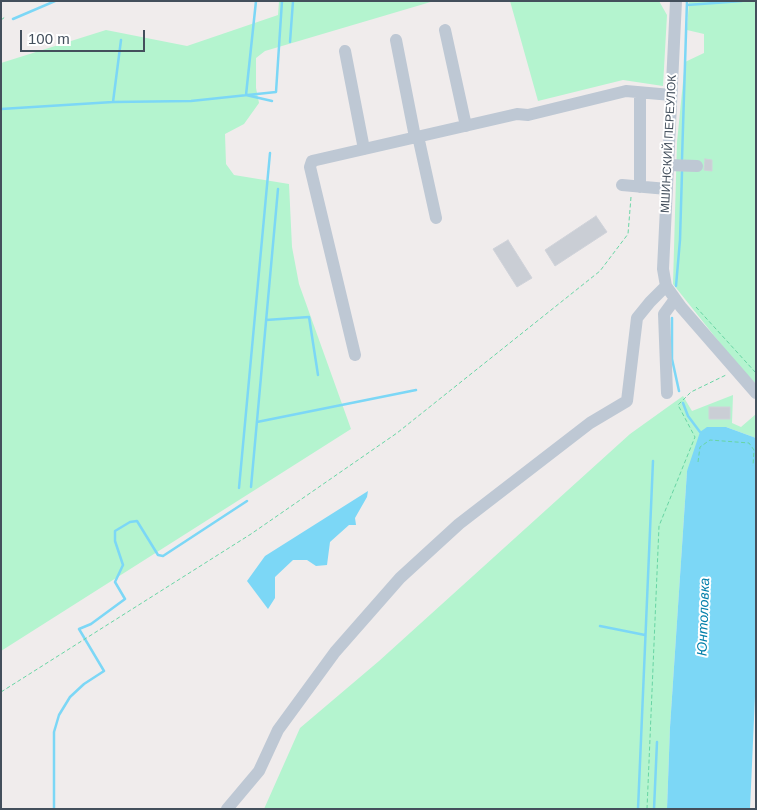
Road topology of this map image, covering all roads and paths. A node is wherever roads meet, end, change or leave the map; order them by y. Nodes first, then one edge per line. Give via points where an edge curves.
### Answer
1 (676, 1) edge
2 (6, 17) dead end
3 (1, 20) edge
4 (445, 30) dead end
5 (396, 40) dead end
6 (346, 51) dead end
7 (671, 95) junction
8 (640, 97) dead end
9 (466, 126) junction
10 (416, 137) junction
11 (364, 149) junction
12 (668, 165) junction
13 (697, 166) dead end
14 (631, 186) junction
15 (667, 189) junction
16 (436, 218) dead end
17 (666, 286) junction
18 (675, 299) junction
19 (694, 304) dead end
20 (355, 355) dead end
21 (731, 372) dead end
22 (756, 373) edge
23 (756, 392) edge
24 (667, 393) dead end
25 (754, 456) edge
26 (698, 462) dead end
27 (753, 466) dead end
28 (1, 692) edge
29 (227, 809) edge
30 (647, 809) edge

1 - 7 street, МШИНСКИЙ ПЕРЕУЛОК
2 - 3 path
4 - 9 street
5 - 10 street
6 - 11 street
7 - 9 street via 626,91 528,115 517,114
7 - 12 street, МШИНСКИЙ ПЕРЕУЛОК
8 - 14 street
9 - 10 street
10 - 11 street
10 - 16 street
11 - 20 street via 312,161 310,168
12 - 13 street
12 - 15 street, МШИНСКИЙ ПЕРЕУЛОК
14 - 15 street
14 - 28 path via 628,234 600,270 584,283 397,433 251,534
15 - 17 street, МШИНСКИЙ ПЕРЕУЛОК via 663,269
17 - 18 street
17 - 29 street via 637,318 628,401 590,423 459,524 400,578 335,652 278,730 259,771
18 - 23 street
18 - 24 street via 664,314
19 - 22 path
21 - 30 path via 691,392 678,405 696,437 658,526
25 - 26 path via 749,444 710,440 700,447
25 - 27 path

